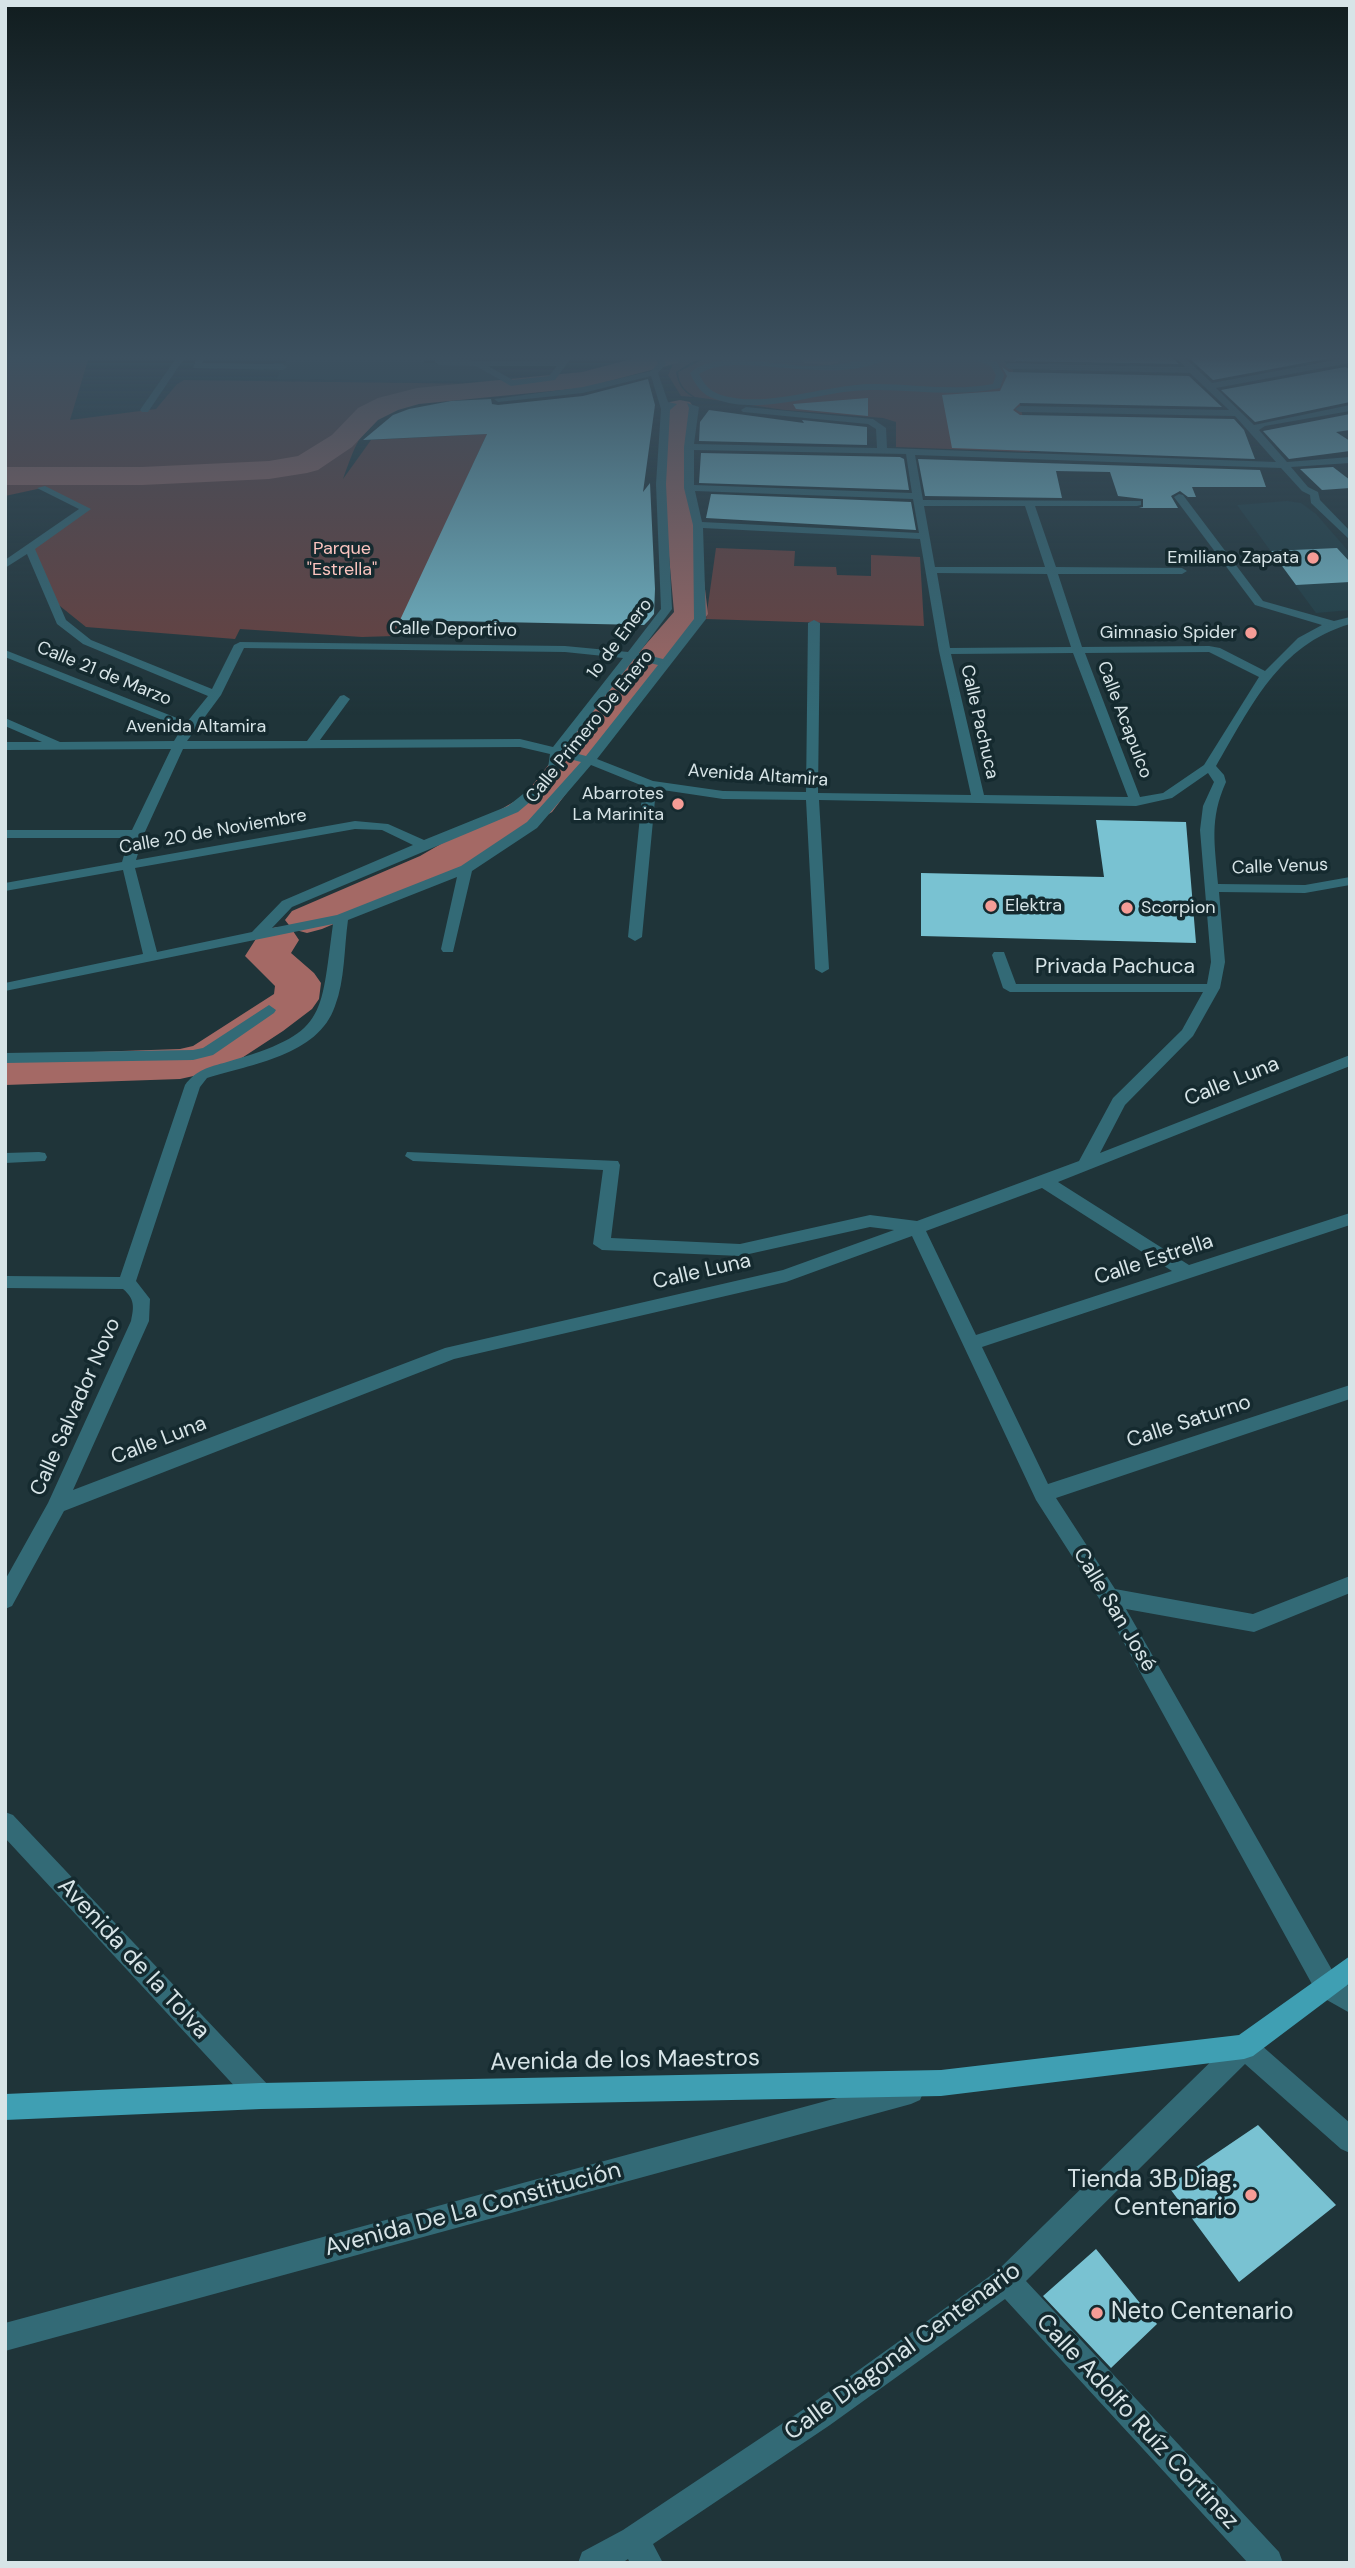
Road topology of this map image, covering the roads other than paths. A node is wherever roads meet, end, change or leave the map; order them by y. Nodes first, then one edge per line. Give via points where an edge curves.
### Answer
1 (661, 477) edge
2 (689, 477) edge
3 (915, 477) edge
4 (1294, 477) edge
5 (42, 488) dead end
6 (689, 488) junction
7 (1179, 497) dead end
8 (919, 499) junction
9 (1029, 503) junction
10 (1137, 503) dead end
11 (1350, 520) edge
12 (1334, 521) junction
13 (698, 525) junction
14 (924, 536) junction
15 (1350, 537) edge
16 (30, 548) junction
17 (7, 561) edge
18 (930, 570) junction
19 (1050, 571) junction
20 (1182, 572) dead end
21 (1350, 620) edge
22 (814, 623) dead end
23 (1331, 624) junction
24 (946, 650) junction
25 (1079, 652) junction
26 (5, 653) edge
27 (636, 656) junction
28 (663, 662) junction
29 (1266, 676) junction
30 (215, 695) junction
31 (344, 699) dead end
32 (5, 722) edge
33 (189, 727) junction
34 (179, 744) junction
35 (311, 744) junction
36 (5, 746) edge
37 (62, 746) junction
38 (557, 750) junction
39 (589, 760) junction
40 (1209, 767) junction
41 (650, 784) junction
42 (812, 798) junction
43 (979, 801) junction
44 (1136, 802) junction
45 (5, 834) edge
46 (137, 834) junction
47 (423, 845) junction
48 (128, 865) junction
49 (466, 869) junction
50 (1350, 881) edge
51 (5, 887) edge
52 (1211, 888) junction
53 (341, 918) junction
54 (257, 935) junction
55 (635, 937) dead end
56 (448, 949) dead end
57 (999, 955) dead end
58 (151, 957) junction
59 (822, 969) dead end
60 (5, 987) edge
61 (1213, 988) junction
62 (269, 1010) dead end
63 (5, 1058) edge
64 (1350, 1060) edge
65 (413, 1156) dead end
66 (39, 1157) dead end
67 (5, 1158) edge
68 (1085, 1165) junction
69 (1044, 1181) junction
70 (1350, 1219) edge
71 (916, 1227) junction
72 (1188, 1273) junction
73 (5, 1282) edge
74 (127, 1283) junction
75 (972, 1343) junction
76 (1350, 1392) edge
77 (1043, 1494) junction
78 (57, 1505) junction
79 (1350, 1584) edge
80 (1109, 1597) junction
81 (5, 1600) edge
82 (5, 1822) edge
83 (1350, 1968) edge
84 (1327, 1986) junction
85 (1350, 2001) edge
86 (1244, 2047) junction
87 (941, 2083) junction
88 (261, 2096) junction
89 (5, 2107) edge
90 (1350, 2140) edge
91 (1007, 2281) junction
92 (5, 2337) edge
93 (640, 2551) edge
94 (593, 2563) edge
95 (1268, 2563) edge

1 - 27 street, 1o de Enero via 667,609
2 - 6 street, Calle Primero De Enero
3 - 8 street, Calle Pachuca
4 - 12 street via 1315,494 1315,501
5 - 16 street via 86,509
6 - 8 street
6 - 13 street, Calle Primero De Enero
7 - 23 street via 1259,603
8 - 9 street
8 - 14 street, Calle Pachuca
9 - 10 street
9 - 19 street, Calle Acapulco
11 - 12 street
12 - 15 street
13 - 14 street
13 - 28 street, Calle Primero De Enero via 700,619
14 - 18 street, Calle Pachuca
16 - 17 street
16 - 30 street via 61,622 86,642
18 - 19 street
18 - 24 street, Calle Pachuca
19 - 20 street
19 - 25 street, Calle Acapulco
21 - 23 street
22 - 42 street
23 - 29 street via 1294,645
24 - 25 street
24 - 43 street, Calle Pachuca
25 - 29 street via 1209,649
25 - 44 street, Calle Acapulco
26 - 33 street, Calle 21 de Marzo
27 - 28 street, Calle Deportivo
27 - 30 street, Calle Deportivo via 565,649 240,645
27 - 38 street, 1o de Enero
28 - 39 street, Calle Primero De Enero
29 - 40 street
30 - 33 street
31 - 35 street
32 - 37 street
33 - 34 street
34 - 35 street, Avenida Altamira
34 - 37 street, Avenida Altamira
34 - 46 street
35 - 38 street, Avenida Altamira via 520,743
36 - 37 street, Avenida Altamira
38 - 39 street, Avenida Altamira
38 - 47 street, Calle Primero De Enero via 553,776 513,809
39 - 41 street, Avenida Altamira
39 - 49 street, Calle Primero De Enero via 532,825
40 - 44 street, Avenida Altamira via 1173,795
40 - 52 street via 1220,782 1207,816
41 - 42 street, Avenida Altamira via 723,795
41 - 55 street
42 - 43 street, Avenida Altamira
42 - 59 street
43 - 44 street, Avenida Altamira
45 - 46 street
46 - 48 street
47 - 48 street, Calle 20 de Noviembre via 375,823
47 - 54 street, Calle Primero De Enero via 287,904
48 - 51 street, Calle 20 de Noviembre
48 - 58 street
49 - 53 street, Calle Primero De Enero
49 - 56 street
50 - 52 street, Calle Venus via 1305,889
52 - 61 street via 1218,962
53 - 54 street, Calle Primero De Enero
53 - 74 street via 327,1009 314,1029 291,1045 202,1074 192,1085
54 - 58 street, Calle Primero De Enero
57 - 61 street, Privada Pachuca via 1010,988
58 - 60 street, Calle Primero De Enero
61 - 68 street via 1188,1033 1119,1101
62 - 63 street via 201,1053
64 - 68 street, Calle Luna
65 - 71 street via 612,1165 602,1244 740,1250 870,1221
66 - 67 street
68 - 69 street, Calle Luna
69 - 71 street, Calle Luna
69 - 72 street
70 - 72 street, Calle Estrella
71 - 75 street, Calle San José
71 - 78 street, Calle Luna via 786,1276 451,1353
72 - 75 street, Calle Estrella
73 - 74 street
74 - 78 street, Calle Salvador Novo via 140,1293 144,1306 140,1321
75 - 77 street, Calle San José
76 - 77 street, Calle Saturno
77 - 80 street, Calle San José
78 - 81 street, Calle Salvador Novo
79 - 80 street via 1254,1623
80 - 84 street, Calle San José
82 - 88 street, Avenida de la Tolva
83 - 84 main road
84 - 85 street
84 - 86 main road
86 - 87 main road, Avenida de los Maestros
86 - 90 street
86 - 91 street, Calle Diagonal Centenario
87 - 88 main road, Avenida de los Maestros
87 - 92 street, Avenida De La Constitución
88 - 89 main road, Avenida de los Maestros
91 - 93 street, Calle Diagonal Centenario
91 - 95 street, Calle Adolfo Ruíz Cortinez
93 - 94 street, Calle Diagonal Centenario

